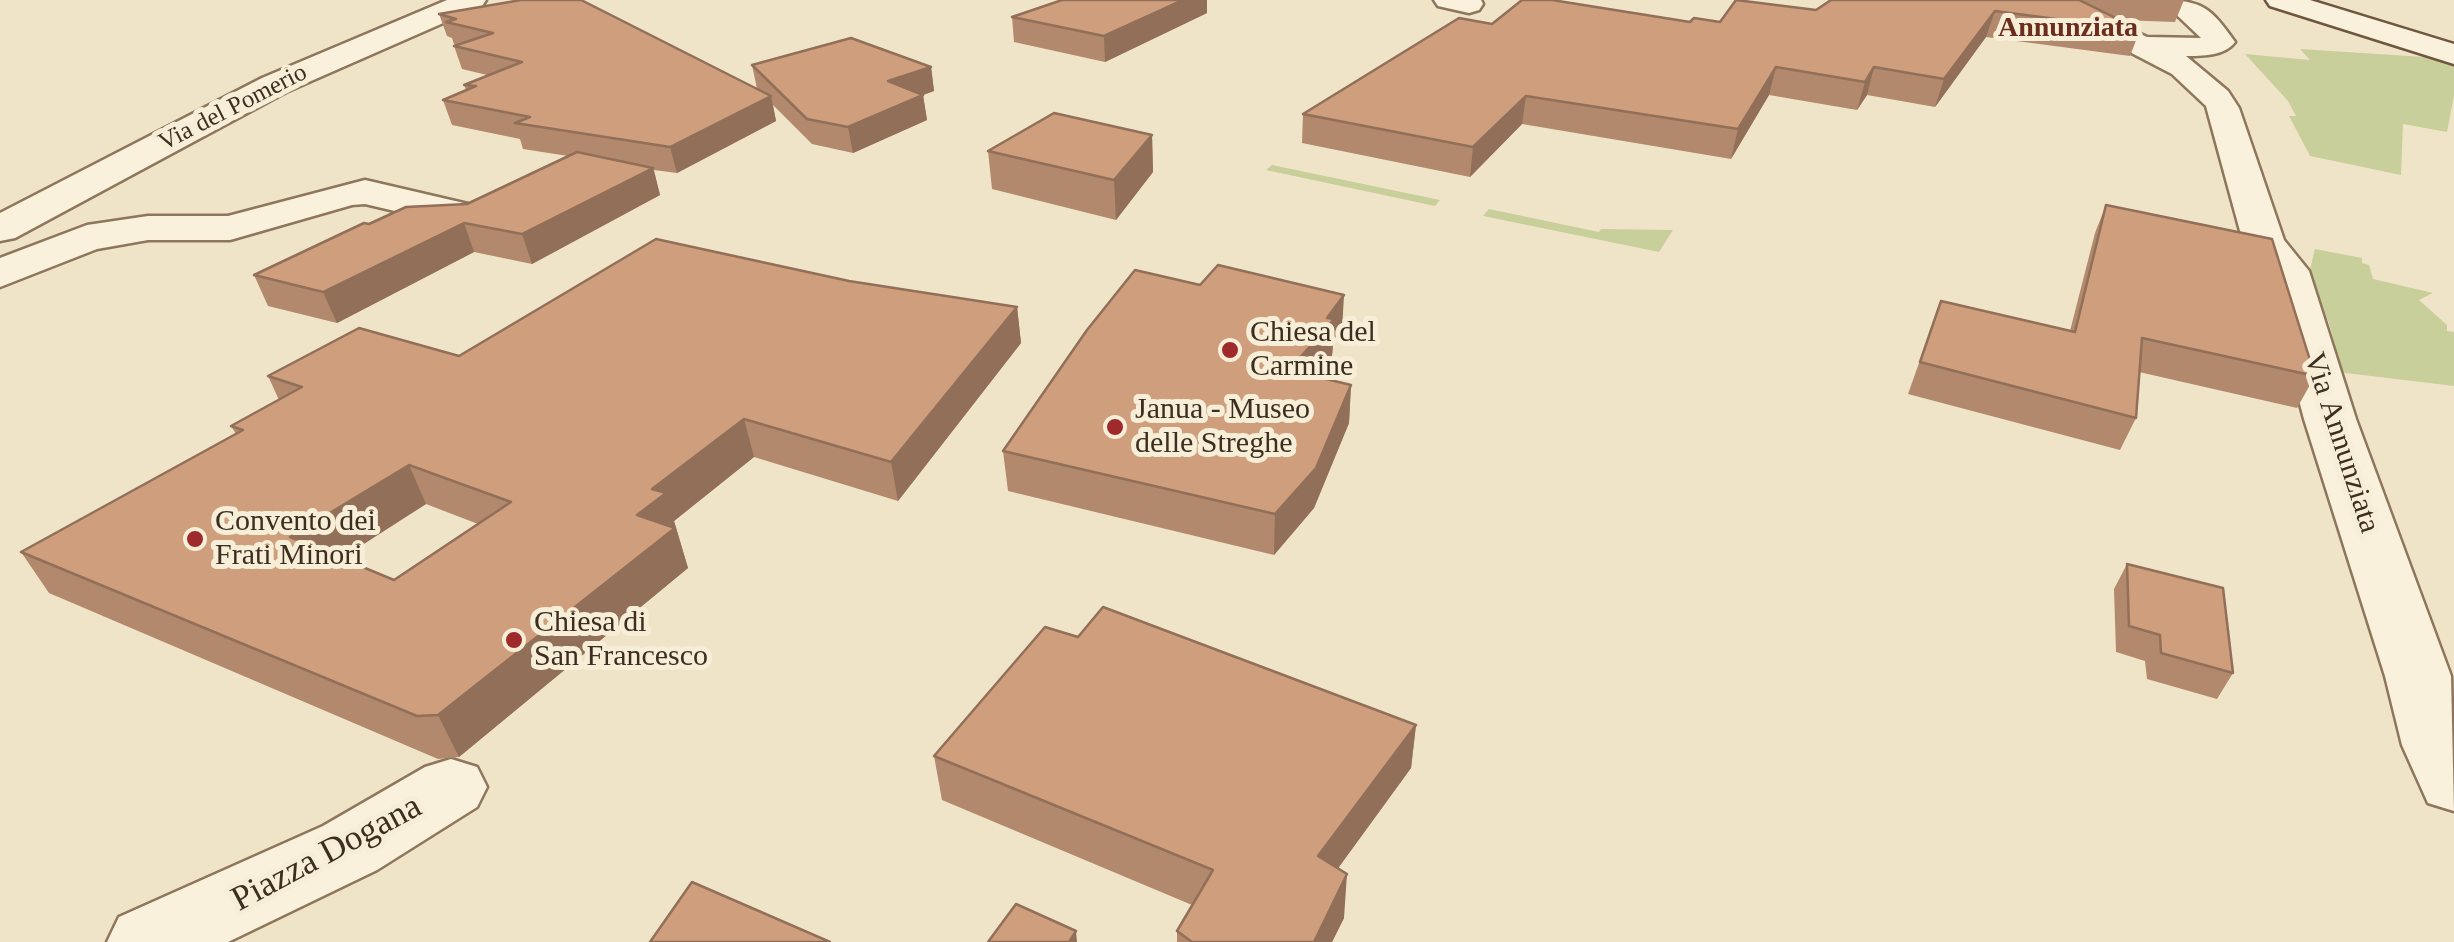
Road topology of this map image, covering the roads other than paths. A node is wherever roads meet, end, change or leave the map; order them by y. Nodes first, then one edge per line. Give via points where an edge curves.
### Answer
1 (472, 0) edge
2 (2175, 0) edge
3 (2280, 0) edge
4 (2071, 8) edge
5 (2142, 46) junction
6 (2454, 54) edge
7 (467, 216) edge
8 (0, 229) edge
9 (0, 274) edge
10 (2454, 783) edge
11 (451, 788) dead end
12 (148, 942) edge

1 - 8 street, Via del Pomerio via 274,85
2 - 5 street via 2220,42
3 - 6 street
4 - 5 street, Via Annunziata
5 - 10 street, Via Annunziata via 2183,67 2219,103 2264,242 2287,271 2330,420
7 - 9 street via 366,192 230,228 148,228 87,238
11 - 12 street, Piazza Dogana via 350,848

